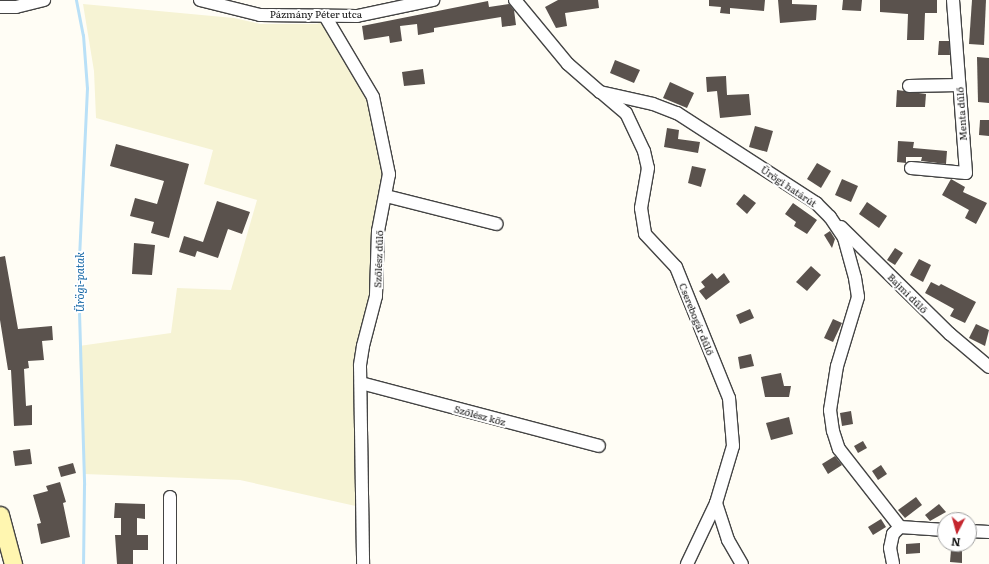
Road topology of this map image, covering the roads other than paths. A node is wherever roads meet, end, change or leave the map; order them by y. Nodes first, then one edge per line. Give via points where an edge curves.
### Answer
1 (44, 0) edge
2 (200, 0) edge
3 (433, 0) edge
4 (516, 0) edge
5 (954, 0) edge
6 (0, 7) edge
7 (325, 16) junction
8 (959, 85) junction
9 (909, 86) dead end
10 (600, 92) junction
11 (910, 168) dead end
12 (386, 196) junction
13 (830, 217) junction
14 (497, 224) dead end
15 (989, 367) edge
16 (361, 383) junction
17 (599, 446) dead end
18 (170, 497) dead end
19 (716, 503) junction
20 (0, 515) edge
21 (900, 527) junction
22 (937, 529) edge
23 (977, 531) edge
24 (989, 532) edge
25 (13, 564) edge
26 (170, 564) edge
27 (363, 564) edge
28 (687, 564) edge
29 (742, 564) edge
30 (893, 564) edge

1 - 6 street via 16,7
2 - 7 street, Pázmány Péter utca via 260,15
3 - 7 street, Pázmány Péter utca via 357,16
4 - 10 street, Ürögi határút via 568,64
5 - 8 street, Menta dűlő
7 - 12 street, Szőlész dűlő via 373,97 389,174
8 - 9 street
8 - 11 street, Menta dűlő via 966,173
10 - 13 street, Ürögi határút via 653,104 677,113 816,203
10 - 19 street, Cserebogár dűlő via 626,113 644,151 648,168 641,208 644,234 676,266 729,398 733,446
12 - 14 street
12 - 16 street, Szőlész dűlő via 378,231 376,296 363,346
13 - 15 street, Bajmi dűlő via 950,334
13 - 21 street, Ürögi határút via 844,238 856,278 858,297 836,366 830,410 833,431 839,449
16 - 17 street, Szőlész köz
16 - 27 street, Szőlész dűlő
18 - 26 street
19 - 28 street, Cserebogár dűlő
19 - 29 street via 728,540
20 - 25 main road
21 - 22 street
21 - 30 street via 892,534 890,548
23 - 24 street

